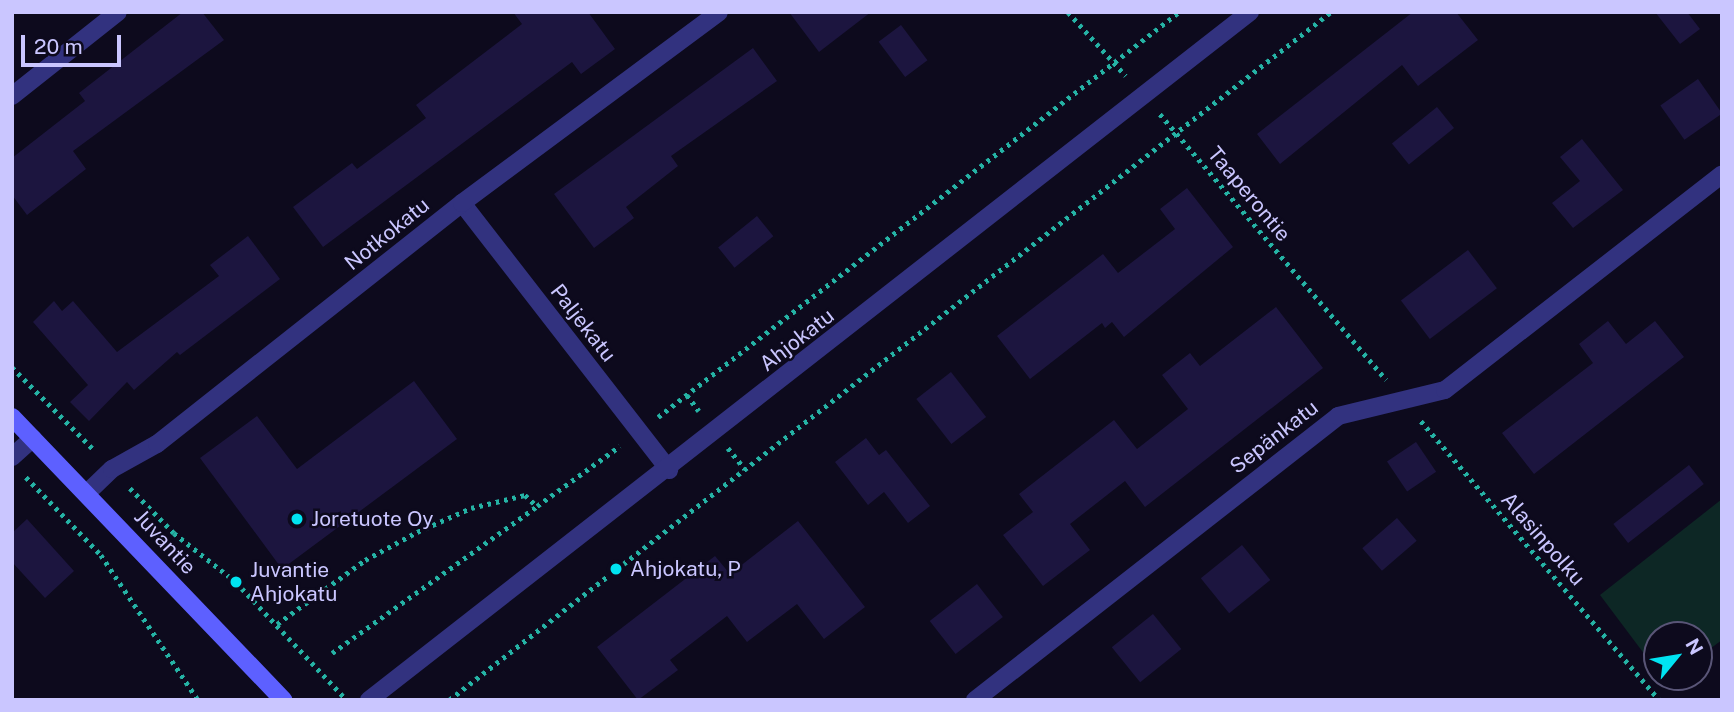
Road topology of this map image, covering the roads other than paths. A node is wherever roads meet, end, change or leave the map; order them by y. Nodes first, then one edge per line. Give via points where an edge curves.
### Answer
1 (118, 12) edge
2 (719, 12) edge
3 (1250, 12) edge
4 (12, 96) edge
5 (1722, 174) edge
6 (462, 203) junction
7 (12, 417) edge
8 (33, 438) junction
9 (17, 464) edge
10 (669, 470) junction
11 (87, 493) junction
12 (283, 700) edge
13 (369, 700) edge
14 (975, 700) edge

1 - 4 street
2 - 6 street, Notkokatu
3 - 10 street, Ahjokatu
5 - 14 street, Sepänkatu via 1445,390 1338,416
6 - 10 street, Paljekatu
6 - 11 street, Notkokatu via 157,444 112,469
7 - 8 main road, Juvantie
8 - 9 street
8 - 11 main road, Juvantie
10 - 13 street, Ahjokatu
11 - 12 main road, Juvantie

